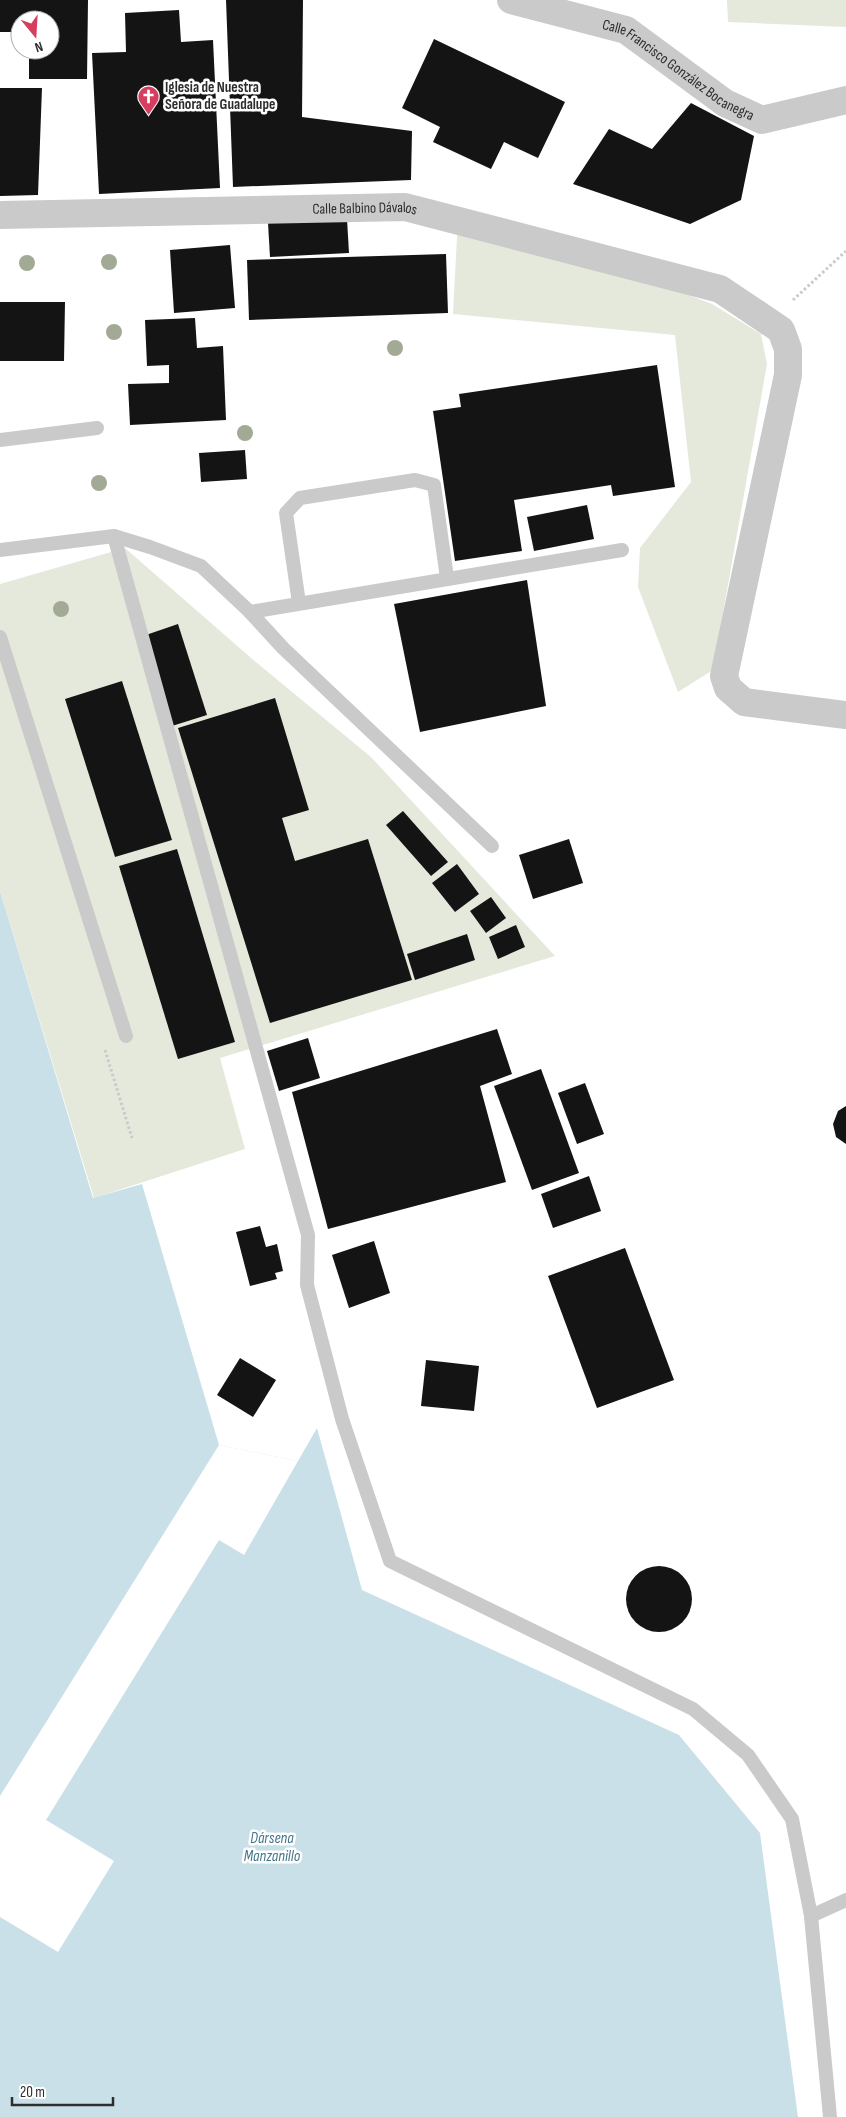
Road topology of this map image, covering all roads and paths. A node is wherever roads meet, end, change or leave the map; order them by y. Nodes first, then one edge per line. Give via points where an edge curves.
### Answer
1 (511, 0) edge
2 (846, 100) edge
3 (0, 214) edge
4 (846, 251) edge
5 (768, 322) junction
6 (97, 428) dead end
7 (0, 440) edge
8 (114, 536) junction
9 (0, 550) edge
10 (622, 550) dead end
11 (446, 578) junction
12 (298, 604) junction
13 (250, 612) junction
14 (0, 637) edge
15 (846, 716) edge
16 (492, 846) dead end
17 (126, 1036) dead end
18 (846, 1900) edge
19 (811, 1916) junction
20 (830, 2117) edge

1 - 2 street, Calle Francisco González Bocanegra via 626,30 725,103 762,120
3 - 5 street, Calle Balbino Dávalos via 405,208 720,289
4 - 5 path
5 - 15 street via 781,330 788,349 788,375 724,676 728,688 744,702
6 - 7 lane
8 - 9 lane
8 - 13 lane via 201,566
8 - 19 lane via 308,1235 307,1285 342,1420 390,1561 693,1709 748,1755 792,1818
10 - 11 lane
11 - 12 lane
11 - 12 lane via 434,485 415,480 300,498 286,512
12 - 13 lane
13 - 16 lane via 283,648
14 - 17 lane
18 - 19 lane
19 - 20 lane

